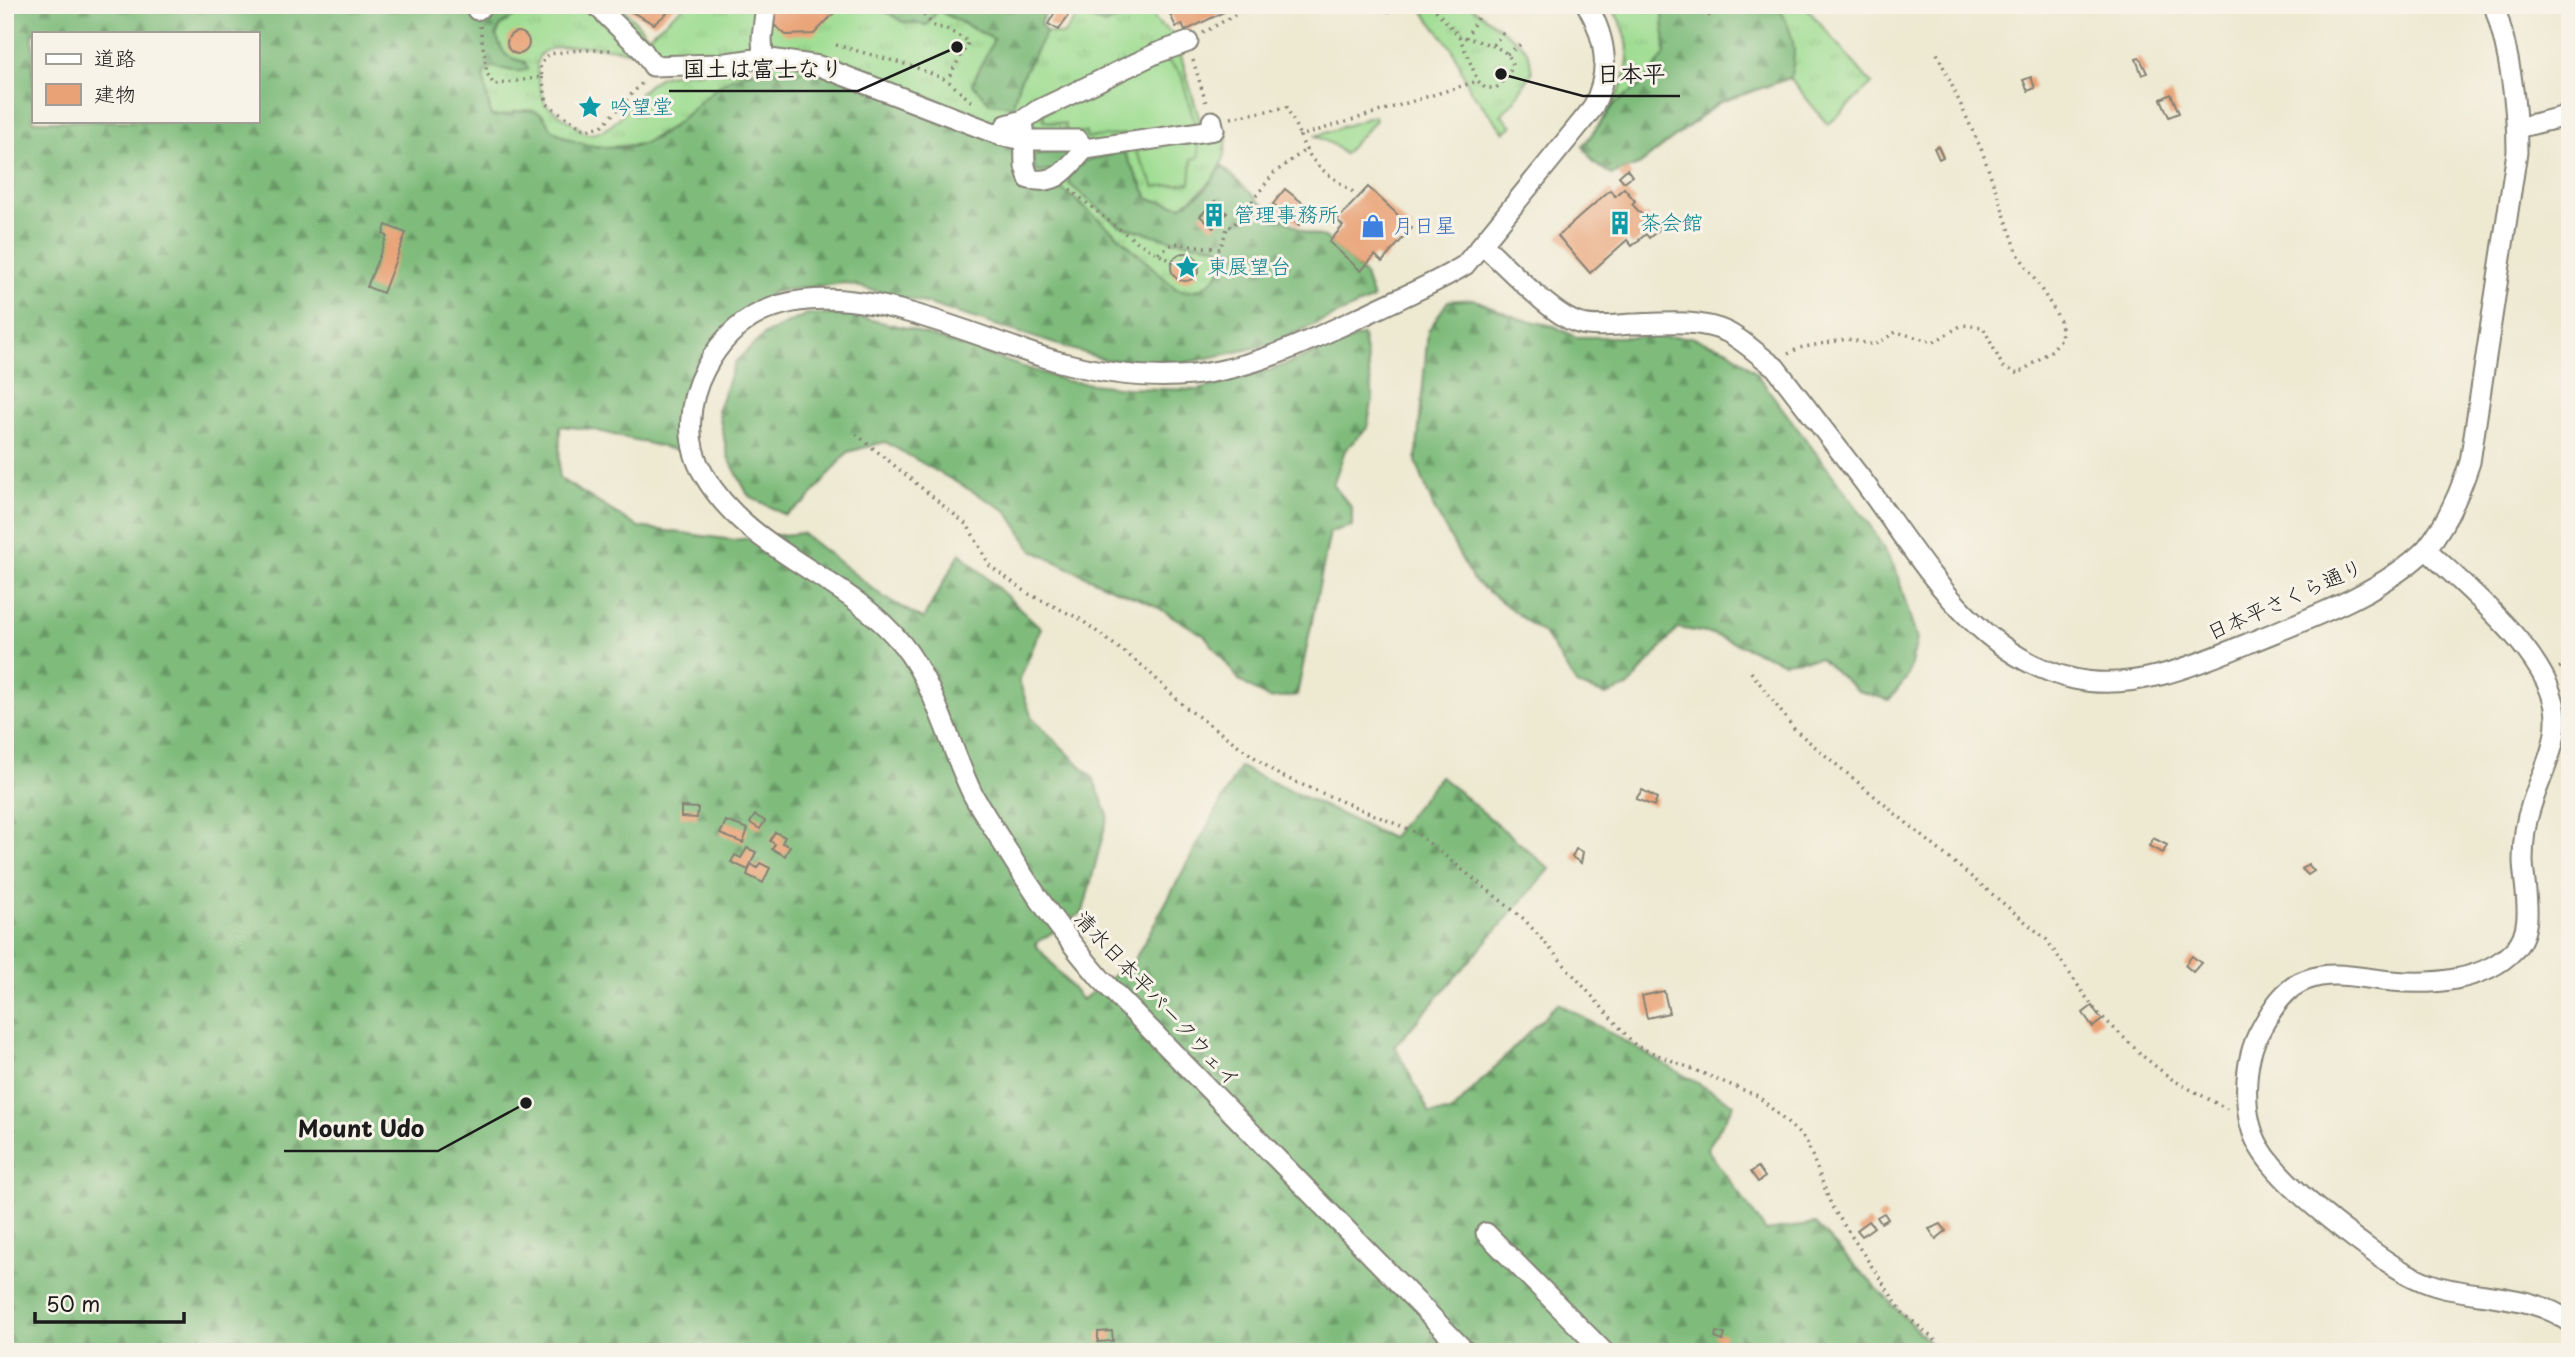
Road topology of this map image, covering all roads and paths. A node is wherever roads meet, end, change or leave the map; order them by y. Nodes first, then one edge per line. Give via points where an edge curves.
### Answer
1 (596, 5) edge
2 (766, 5) edge
3 (914, 5) edge
4 (1252, 5) edge
5 (1386, 5) edge
6 (1431, 5) edge
7 (1587, 5) edge
8 (2494, 5) edge
9 (481, 8) edge
10 (1479, 13) dead end
11 (1389, 14) dead end
12 (1505, 30) dead end
13 (1458, 36) junction
14 (1466, 38) junction
15 (1188, 42) junction
16 (1521, 44) dead end
17 (836, 45) dead end
18 (1493, 46) junction
19 (620, 51) dead end
20 (1937, 53) dead end
21 (1507, 54) junction
22 (763, 58) junction
23 (653, 66) junction
24 (542, 77) junction
25 (1478, 81) junction
26 (2570, 111) edge
27 (1212, 121) junction
28 (1018, 128) junction
29 (2517, 128) junction
30 (1300, 136) junction
31 (1085, 149) junction
32 (1305, 150) junction
33 (1058, 178) junction
34 (1353, 192) dead end
35 (1483, 245) junction
36 (1157, 253) junction
37 (1187, 267) dead end
38 (1771, 364) junction
39 (856, 434) dead end
40 (2426, 549) junction
41 (1751, 671) dead end
42 (2251, 1121) junction
43 (1486, 1233) dead end
44 (2570, 1322) edge
45 (1466, 1352) edge
46 (1604, 1352) edge
47 (1949, 1352) edge

1 - 23 street
2 - 22 street
3 - 17 path via 935,27 969,42 947,80
4 - 15 path
5 - 11 path
6 - 13 path
7 - 35 street, 清水日本平パークウェイ via 1604,49 1601,91 1592,109
8 - 29 street, 日本平さくら通り via 2512,72
9 - 24 path via 487,72 494,85
10 - 14 path
12 - 18 path
13 - 14 path
13 - 25 path
14 - 18 path
15 - 27 path
15 - 28 street via 1062,98
16 - 21 path
18 - 21 path
19 - 24 path via 549,54 540,65
20 - 38 path via 1982,151 2018,254 2054,309 2062,338 2018,374 2003,367 1983,327 1962,325 1934,342 1896,332 1874,345 1847,339 1799,348
21 - 25 path via 1513,64 1510,76 1496,88 1485,88
22 - 23 street
22 - 28 street via 819,66 1002,136
23 - 24 path via 642,86 602,126 585,130 547,104
25 - 30 path
26 - 29 street
27 - 30 path via 1287,107
27 - 31 street via 1214,130
28 - 31 street via 1078,140
28 - 33 street via 1030,179
29 - 40 street, 日本平さくら通り via 2512,194 2470,462 2446,520
30 - 32 path
31 - 33 street
32 - 34 path via 1313,162
32 - 36 path via 1273,173 1232,227 1228,226 1220,249 1174,243
33 - 36 path via 1118,230
35 - 38 street, 日本平さくら通り via 1558,313 1579,323 1707,326 1728,333
35 - 45 street, 清水日本平パークウェイ via 1465,265 1445,277 1324,334 1268,357 1202,374 1140,376 1085,368 919,315 871,303 811,299 768,310 726,340 712,356 693,397 690,424 700,469 731,513 856,600 880,620 917,665 974,796 1066,939
36 - 37 path
38 - 40 street, 日本平さくら通り via 1943,591 1976,625 2020,658 2076,680 2149,678 2181,670 2353,598 2410,564
39 - 47 path via 968,526 990,566 1029,594 1080,619 1144,667 1185,707 1279,775 1415,832 1524,919 1636,1046 1758,1096 1806,1140 1832,1207 1903,1313
40 - 42 street via 2512,633 2552,695 2555,733 2525,833 2524,939 2501,961 2477,973 2438,981 2393,982 2345,975 2303,980 2272,1009 2257,1036 2248,1062 2246,1090
41 - 42 path via 1795,730 2046,939 2095,1010 2144,1057 2173,1080
42 - 44 street via 2259,1147 2291,1183 2395,1267 2439,1287 2552,1309
43 - 46 street

